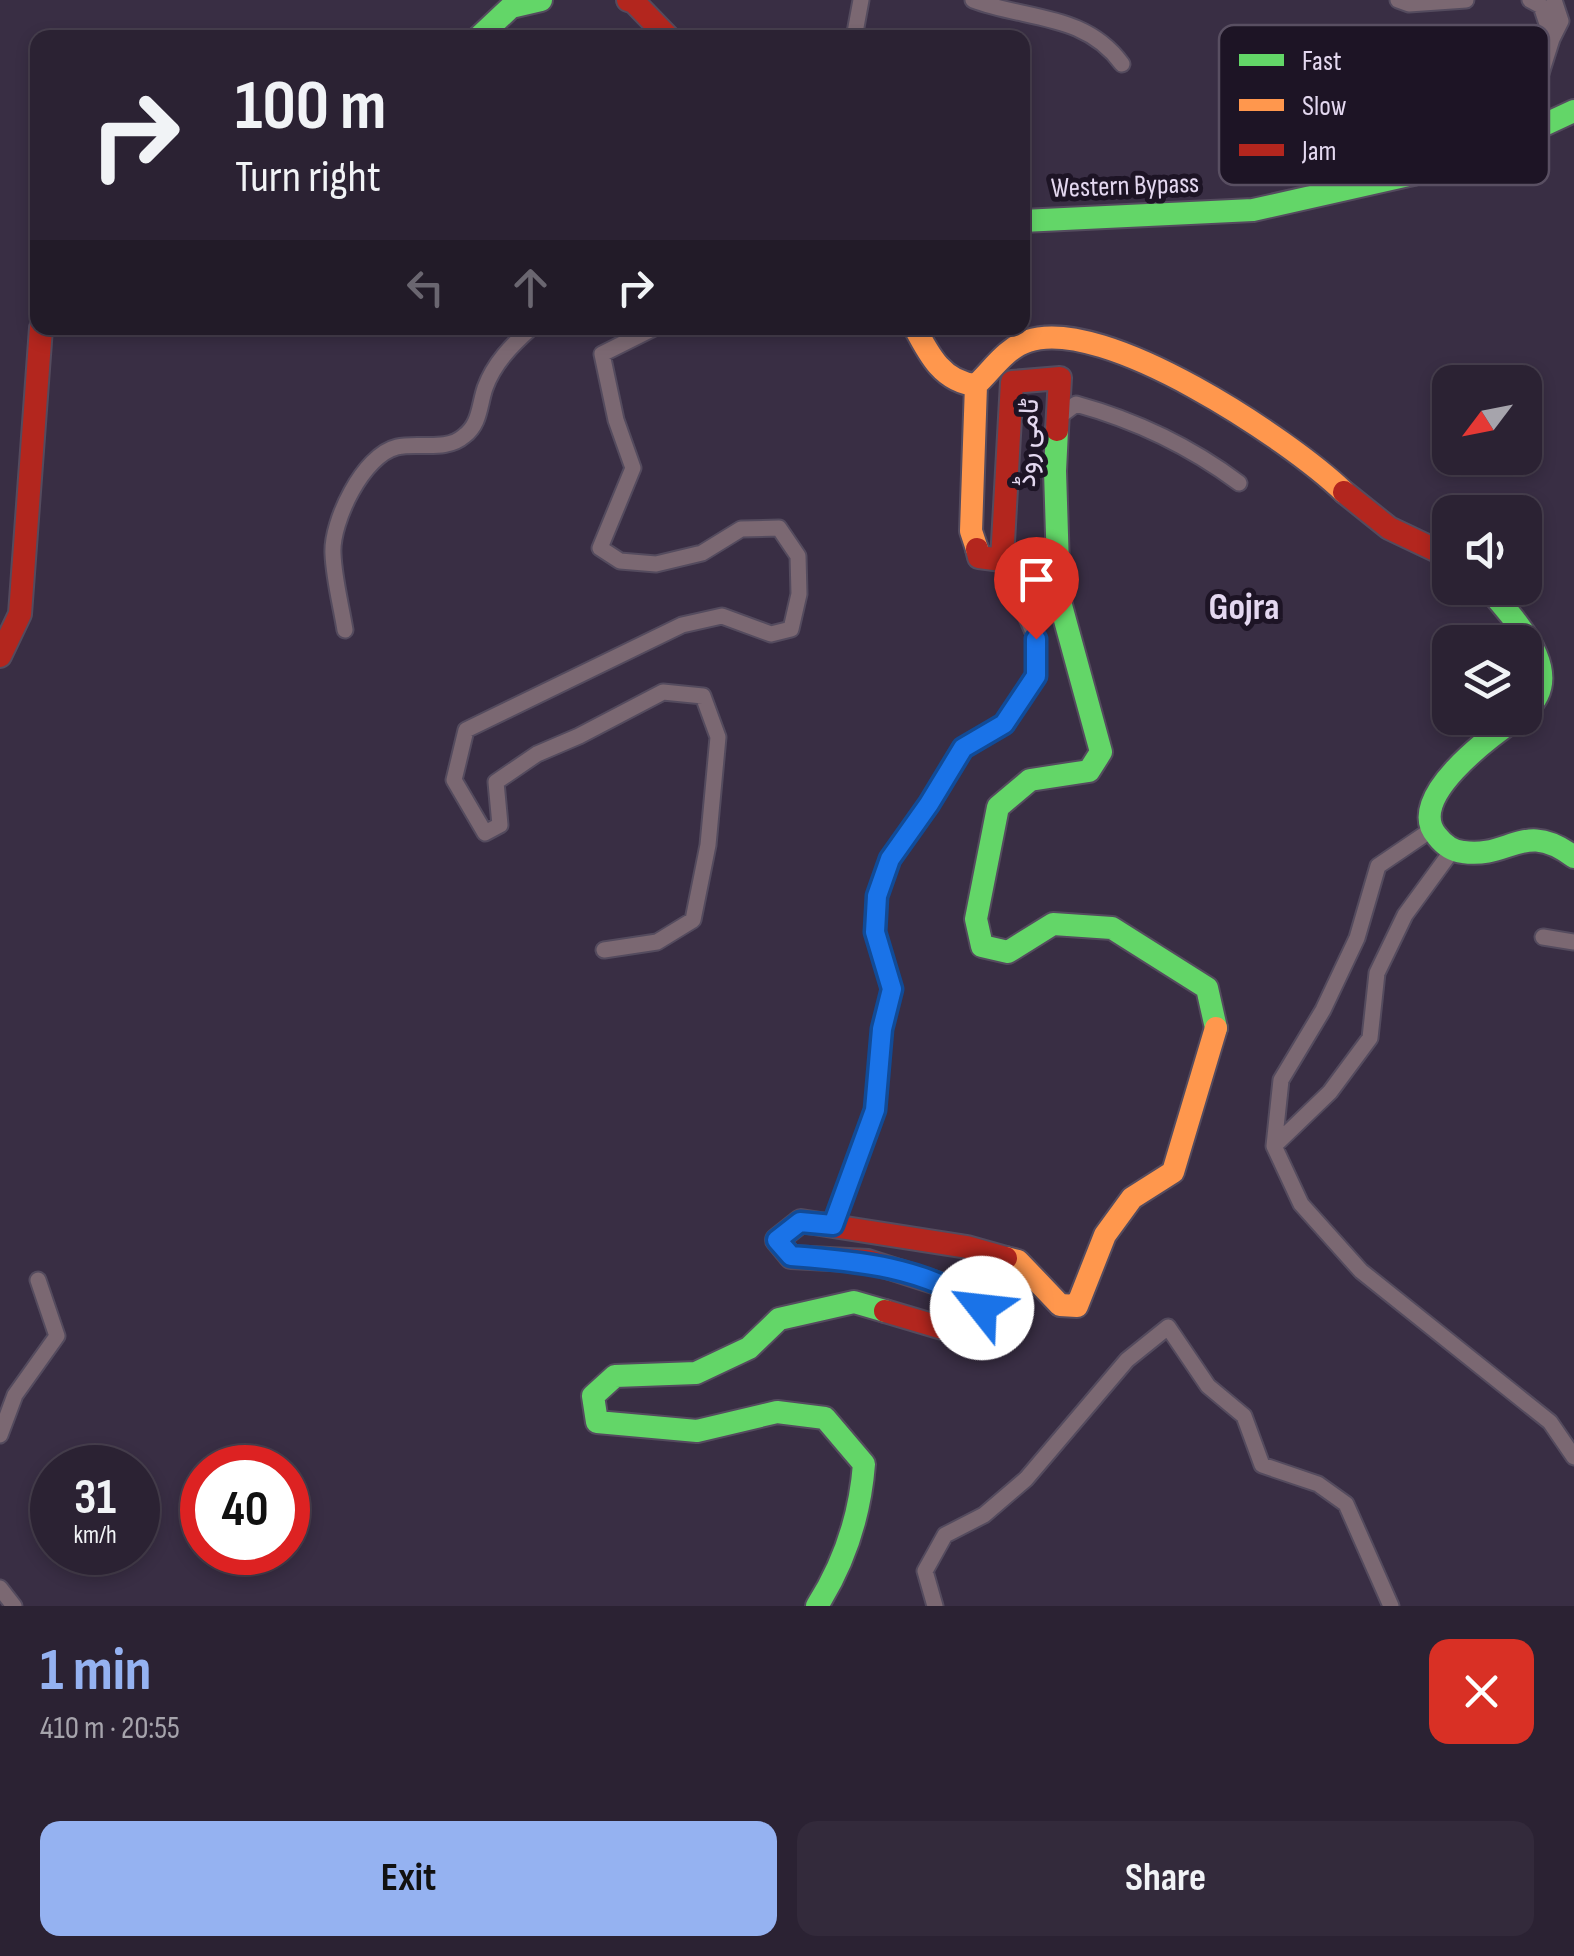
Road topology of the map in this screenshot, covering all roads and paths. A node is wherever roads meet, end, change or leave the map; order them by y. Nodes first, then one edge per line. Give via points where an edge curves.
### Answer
1 (541, 0) edge
2 (628, 0) edge
3 (861, 0) edge
4 (973, 0) edge
5 (1398, 0) edge
6 (1466, 0) edge
7 (1530, 0) edge
8 (1554, 0) edge
9 (1547, 25) edge
10 (487, 30) edge
11 (661, 30) edge
12 (855, 30) edge
13 (1549, 31) edge
14 (1552, 40) junction
15 (1549, 49) edge
16 (1122, 64) dead end
17 (1574, 112) edge
18 (1549, 123) edge
19 (1364, 185) edge
20 (1030, 221) edge
21 (40, 335) edge
22 (524, 335) edge
23 (640, 335) edge
24 (919, 335) edge
25 (976, 385) junction
26 (1060, 416) junction
27 (1239, 483) dead end
28 (1432, 548) edge
29 (1002, 560) junction
30 (345, 630) dead end
31 (0, 656) edge
32 (1495, 735) edge
33 (1431, 830) junction
34 (1451, 852) junction
35 (1574, 857) edge
36 (1543, 937) dead end
37 (1574, 942) edge
38 (604, 950) dead end
39 (1274, 1146) junction
40 (833, 1225) junction
41 (38, 1280) dead end
42 (0, 1435) edge
43 (1574, 1457) edge
44 (0, 1588) edge
45 (14, 1606) edge
46 (818, 1606) edge
47 (935, 1606) edge
48 (1391, 1606) edge

1 - 10 main road via 512,7
2 - 11 main road
3 - 12 street
4 - 16 street via 1054,18 1109,46
5 - 6 street
7 - 9 street via 1541,6
8 - 14 street via 1560,21
13 - 14 street
14 - 15 street
17 - 18 main road, Western Bypass
19 - 20 main road, Western Bypass via 1253,210
21 - 31 main road via 20,614
22 - 30 street via 504,354 463,438 393,447 362,472 347,497 332,550
23 - 38 street via 602,354 634,468 600,548 620,561 656,564 702,553 741,529 779,528 798,556 799,594 790,630 772,634 722,616 682,625 466,730 454,780 485,834 500,825 496,782 537,754 663,692 703,696 718,737 693,920 657,942
24 - 25 main road via 954,382
25 - 28 main road via 1003,356 1037,338 1150,365 1244,416 1308,458 1362,510
25 - 29 main road, ٹامی روڈ via 972,531 979,558
26 - 27 street via 1076,404 1118,416
26 - 29 main road, ٹامی روڈ via 1060,378 1012,382
26 - 40 main road, ٹامی روڈ via 1058,598 1100,752 1089,771 1030,780 998,807 976,919 982,946 1008,952 1053,924 1112,928 1207,988 1216,1030 1173,1172 1132,1198 1105,1235 1077,1306 1060,1305 1018,1261
29 - 40 street via 1036,639 1036,676 1004,724 963,748 890,859 877,896 875,932 892,989 875,1110
32 - 33 main road via 1447,780 1430,808
33 - 34 main road
33 - 39 street via 1378,866 1358,938 1282,1080
34 - 35 main road via 1464,855 1520,840 1554,843
34 - 39 street via 1405,915 1377,973 1370,1038 1330,1092
36 - 37 street
39 - 43 street via 1300,1204 1361,1271 1550,1422
40 - 46 main road via 800,1222 777,1240 791,1256 868,1262 958,1290 1005,1326 994,1339 976,1338 854,1302 779,1320 748,1348 696,1374 615,1376 593,1396 597,1422 696,1430 777,1412 825,1418 864,1464 848,1552
41 - 42 street via 57,1336 15,1394
44 - 45 street
47 - 48 street via 925,1570 945,1535 1026,1479 1126,1360 1168,1327 1208,1386 1244,1416 1262,1465 1318,1484 1346,1504

